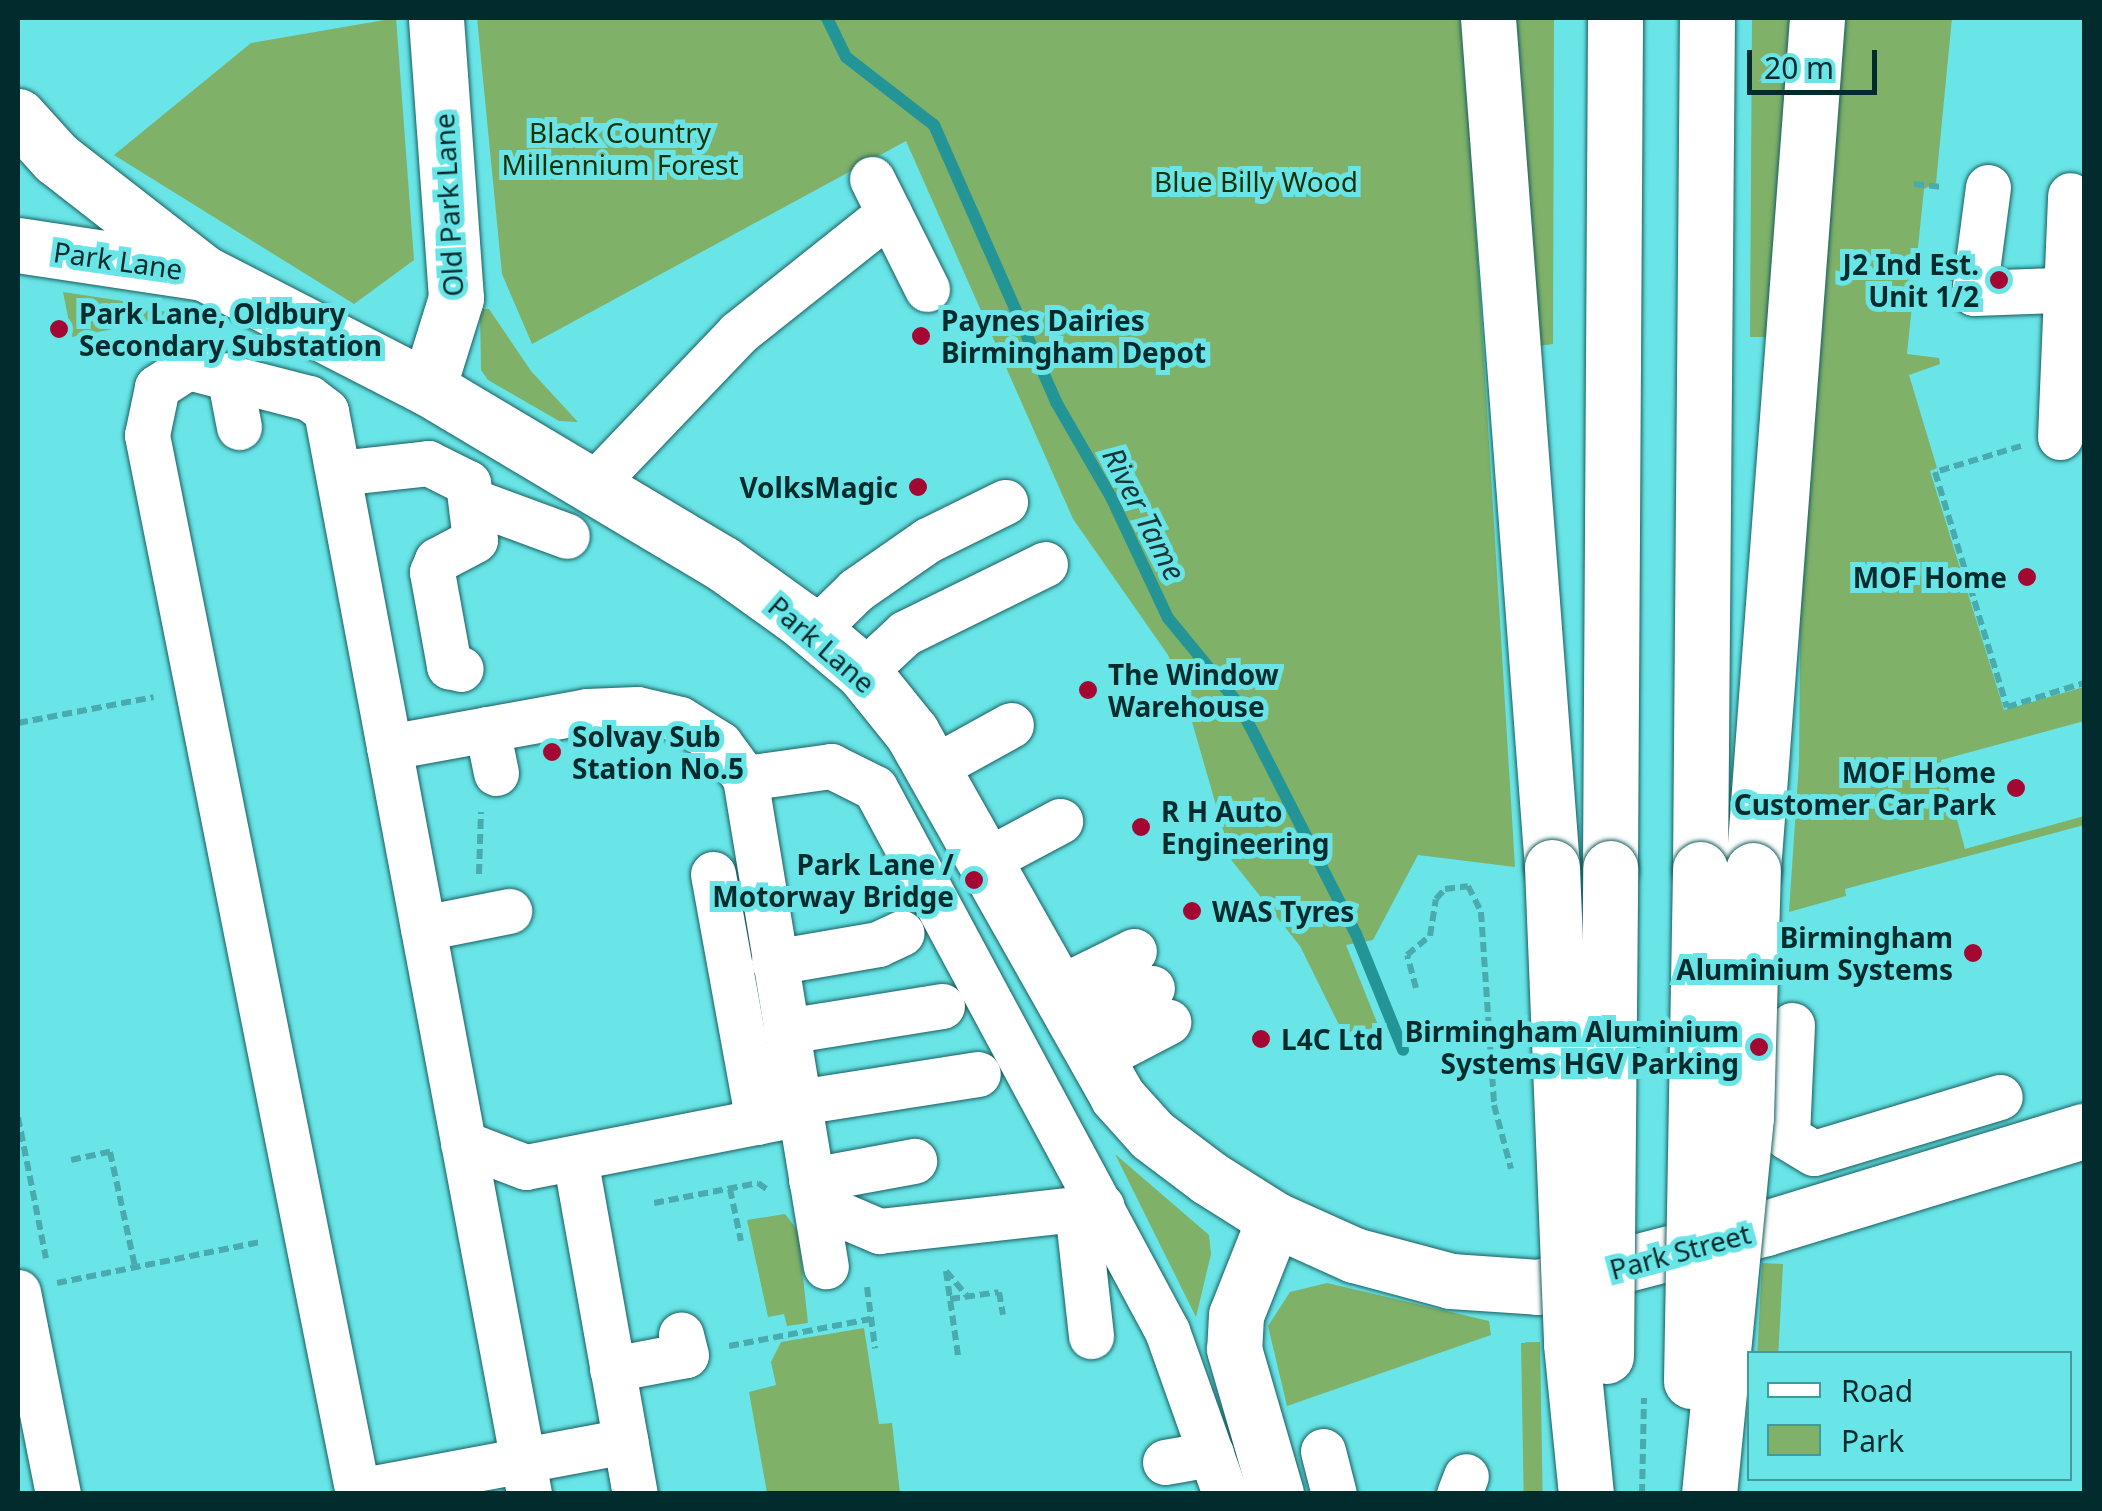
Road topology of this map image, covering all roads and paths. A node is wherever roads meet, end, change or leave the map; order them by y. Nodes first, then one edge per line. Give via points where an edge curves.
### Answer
1 (436, 18) edge
2 (1488, 18) edge
3 (1615, 18) edge
4 (1708, 18) edge
5 (1816, 18) edge
6 (18, 116) edge
7 (1988, 187) dead end
8 (2070, 195) dead end
9 (18, 245) edge
10 (204, 273) junction
11 (927, 289) dead end
12 (2075, 290) edge
13 (229, 375) junction
14 (428, 388) junction
15 (239, 427) dead end
16 (2060, 436) joint
17 (338, 474) junction
18 (592, 486) junction
19 (472, 501) junction
20 (1005, 502) dead end
21 (567, 536) dead end
22 (1045, 564) dead end
23 (814, 631) junction
24 (462, 669) dead end
25 (863, 672) junction
26 (2084, 683) edge
27 (158, 696) dead end
28 (18, 723) edge
29 (1011, 725) dead end
30 (472, 732) junction
31 (389, 747) junction
32 (934, 768) junction
33 (496, 773) dead end
34 (745, 778) junction
35 (1060, 822) dead end
36 (986, 860) junction
37 (714, 874) dead end
38 (509, 911) dead end
39 (444, 923) junction
40 (902, 933) dead end
41 (774, 962) junction
42 (1416, 988) dead end
43 (942, 1006) dead end
44 (1792, 1025) dead end
45 (1074, 1026) junction
46 (748, 1036) junction
47 (978, 1074) dead end
48 (786, 1112) junction
49 (2084, 1131) edge
50 (464, 1142) junction
51 (2014, 1150) junction
52 (575, 1158) junction
53 (70, 1160) dead end
54 (914, 1161) dead end
55 (1514, 1185) dead end
56 (730, 1189) junction
57 (803, 1194) junction
58 (654, 1203) dead end
59 (1090, 1207) junction
60 (1274, 1219) junction
61 (257, 1224) dead end
62 (741, 1241) dead end
63 (261, 1242) junction
64 (264, 1260) dead end
65 (135, 1267) junction
66 (845, 1267) joint
67 (946, 1271) dead end
68 (34, 1288) edge
69 (950, 1300) junction
70 (1002, 1314) dead end
71 (870, 1319) junction
72 (1091, 1336) dead end
73 (695, 1342) joint
74 (875, 1348) dead end
75 (958, 1355) dead end
76 (612, 1369) junction
77 (625, 1440) junction
78 (1165, 1462) dead end
79 (1218, 1474) edge
80 (526, 1476) edge
81 (358, 1492) edge
82 (58, 1494) edge
83 (635, 1494) edge
84 (1276, 1494) edge
85 (1586, 1494) edge
86 (1603, 1494) edge
87 (1689, 1494) edge
88 (1710, 1494) edge

1 - 14 main road, Old Park Lane via 456,298
2 - 85 main road, bridge via 1552,867 1571,1344
3 - 86 main road, bridge
4 - 87 main road, bridge
5 - 88 main road, bridge via 1753,870 1746,1117
6 - 10 main road via 56,158
7 - 12 street via 1974,293
8 - 12 street
9 - 10 main road, Park Lane
10 - 14 main road, Park Lane
11 - 18 street via 880,196
12 - 16 street
13 - 15 street
13 - 17 street via 308,398 326,411
13 - 81 street via 188,366 158,387 147,435
14 - 18 main road, Park Lane
16 - 26 path via 1935,472 2006,707
17 - 19 street via 428,463 456,473
17 - 31 street
18 - 23 main road, Park Lane via 722,562
19 - 21 street
19 - 24 street via 475,540 437,560 432,572 449,666
20 - 23 street via 928,540 856,590
22 - 25 street via 905,633
23 - 25 main road, Park Lane
25 - 32 main road, Park Lane
27 - 28 path
29 - 32 street
30 - 31 street
30 - 33 street
30 - 34 street via 638,709 680,720 720,744
30 - 39 path via 484,829 476,904
31 - 39 street
32 - 36 main road, Park Lane
34 - 41 street
34 - 59 street via 831,766 875,788
35 - 36 street
36 - 45 main road, Park Lane
37 - 46 street
38 - 39 street
39 - 50 street
40 - 41 street via 878,944
41 - 46 street
42 - 55 path via 1407,955 1430,936 1436,899 1445,888 1468,886 1481,912 1494,1105
43 - 46 street
44 - 51 street via 1787,1136 1814,1153 1997,1084
45 - 45 street via 1151,987
45 - 60 main road, Park Lane via 1152,1135
46 - 48 street
47 - 48 street
48 - 52 street
48 - 57 street
49 - 51 main road, Park Street
50 - 52 street via 526,1167
50 - 80 street
51 - 60 main road, Park Street via 1818,1214 1538,1286 1451,1281 1354,1255
52 - 76 street
53 - 65 path via 110,1152
54 - 57 street
56 - 57 path via 758,1183
56 - 58 path
56 - 62 path
57 - 59 street via 879,1231
57 - 66 street
59 - 72 street
59 - 79 street via 1167,1331
60 - 84 main road via 1236,1315 1234,1349
61 - 63 path
63 - 64 path
63 - 65 path
65 - 68 path
66 - 71 path
67 - 69 path
68 - 82 street
69 - 70 path via 999,1292
69 - 75 path
71 - 73 path
71 - 74 path
73 - 76 street via 686,1355
76 - 77 street
77 - 80 street
77 - 83 street
78 - 79 street
80 - 81 street via 437,1463

